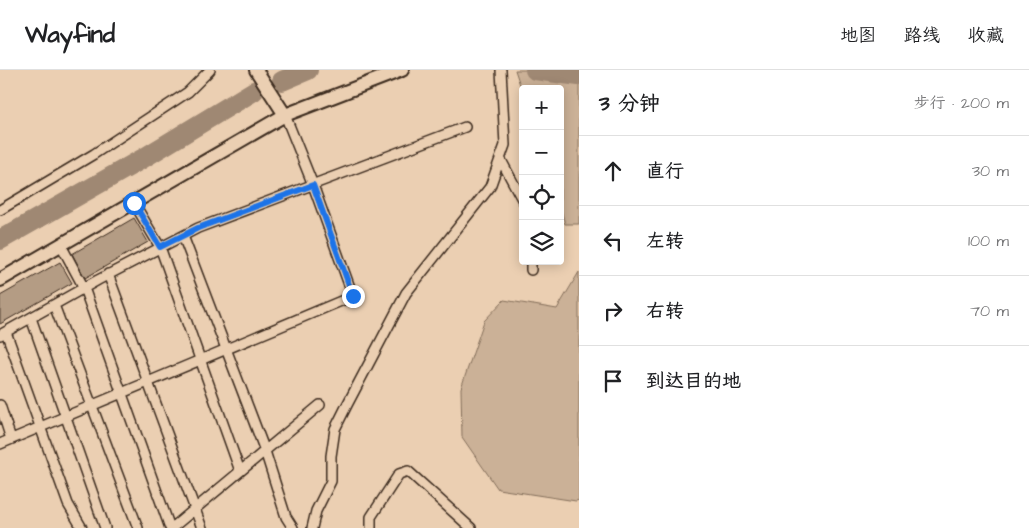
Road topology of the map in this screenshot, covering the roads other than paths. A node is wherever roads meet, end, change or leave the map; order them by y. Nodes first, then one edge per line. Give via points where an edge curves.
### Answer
1 (210, 70) edge
2 (256, 70) edge
3 (402, 70) edge
4 (501, 70) edge
5 (285, 115) junction
6 (465, 127) dead end
7 (501, 160) junction
8 (313, 185) junction
9 (519, 194) edge
10 (134, 203) junction
11 (0, 210) edge
12 (183, 236) junction
13 (61, 245) junction
14 (160, 247) junction
15 (108, 274) junction
16 (0, 280) edge
17 (84, 288) junction
18 (54, 305) junction
19 (31, 318) junction
20 (3, 333) edge
21 (226, 348) junction
22 (200, 359) junction
23 (148, 381) junction
24 (121, 392) junction
25 (320, 404) dead end
26 (0, 405) edge
27 (92, 405) junction
28 (64, 417) junction
29 (40, 427) junction
30 (11, 439) junction
31 (0, 444) edge
32 (265, 450) junction
33 (240, 471) junction
34 (196, 509) junction
35 (82, 528) edge
36 (105, 528) edge
37 (138, 528) edge
38 (171, 528) edge
39 (202, 528) edge
40 (293, 528) edge
41 (312, 528) edge
42 (371, 528) edge
43 (471, 528) edge

1 - 11 street via 188,92 94,154
2 - 5 main road
3 - 5 main road
4 - 7 street via 505,146
5 - 8 street
5 - 10 main road
6 - 8 street
7 - 9 street
7 - 41 street via 490,187 406,293 339,421 331,456 331,481 316,511
8 - 12 street
8 - 21 street via 353,296
10 - 13 main road
10 - 14 street
12 - 14 street
12 - 21 street
13 - 16 main road
13 - 17 street
14 - 15 street
14 - 22 street
15 - 17 street
15 - 23 street
17 - 18 street
17 - 24 street
18 - 19 street
18 - 27 street
19 - 20 street
19 - 28 street
20 - 29 street
21 - 22 street
21 - 32 street
22 - 23 street
22 - 33 street
23 - 24 street
23 - 34 street
24 - 27 street
24 - 38 street
25 - 32 street
26 - 30 street
27 - 28 street
27 - 37 street
28 - 29 street
28 - 36 street
29 - 30 street
29 - 35 street via 68,504
30 - 31 street
32 - 33 street
32 - 40 street via 286,517
33 - 34 street
34 - 38 street
34 - 39 street
42 - 43 street via 371,517 399,474 408,471

